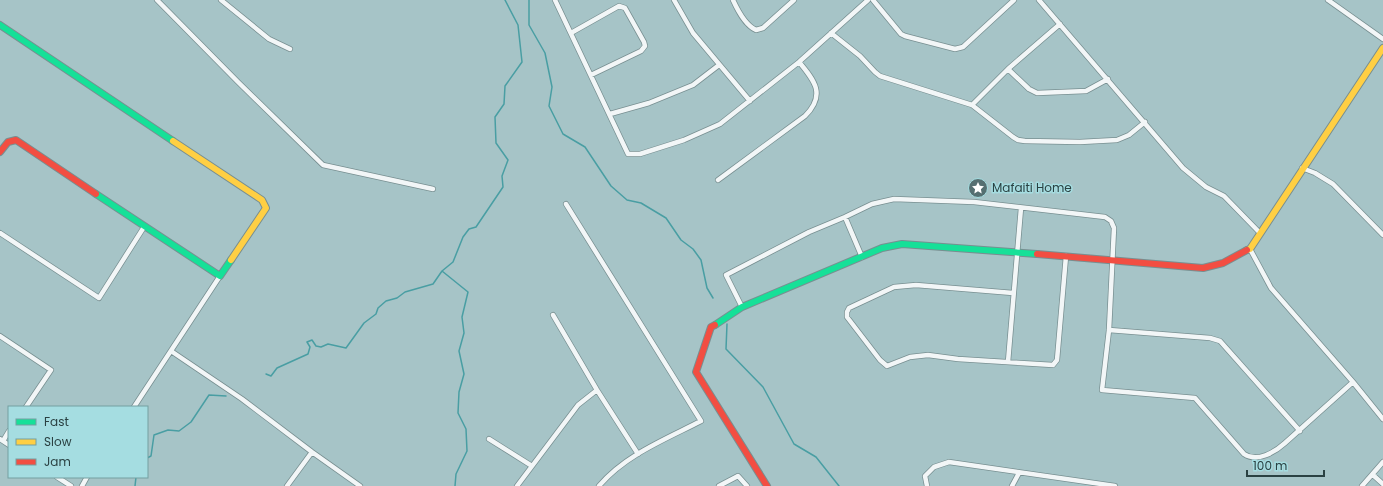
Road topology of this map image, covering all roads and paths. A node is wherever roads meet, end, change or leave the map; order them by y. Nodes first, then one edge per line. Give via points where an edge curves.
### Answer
1 (156, 0) edge
2 (221, 0) edge
3 (555, 0) edge
4 (733, 0) edge
5 (868, 0) edge
6 (873, 0) edge
7 (1014, 0) edge
8 (1039, 0) edge
9 (1328, 0) edge
10 (676, 1) edge
11 (791, 1) edge
12 (1060, 24) junction
13 (0, 25) edge
14 (570, 33) junction
15 (831, 33) junction
16 (1383, 39) edge
17 (1383, 48) edge
18 (290, 49) dead end
19 (799, 62) junction
20 (719, 64) junction
21 (1008, 69) junction
22 (591, 75) junction
23 (1108, 79) junction
24 (750, 101) junction
25 (972, 105) junction
26 (610, 114) junction
27 (1145, 122) junction
28 (0, 152) edge
29 (1302, 168) junction
30 (718, 180) dead end
31 (433, 189) dead end
32 (566, 204) dead end
33 (1021, 208) junction
34 (845, 217) junction
35 (144, 227) junction
36 (0, 233) edge
37 (1260, 233) junction
38 (1383, 235) edge
39 (1250, 249) junction
40 (1018, 253) junction
41 (1066, 256) junction
42 (862, 257) junction
43 (1113, 261) junction
44 (220, 276) junction
45 (1013, 293) junction
46 (742, 308) junction
47 (553, 315) dead end
48 (1109, 330) junction
49 (0, 336) edge
50 (171, 351) junction
51 (1008, 362) junction
52 (1353, 382) junction
53 (598, 390) junction
54 (27, 406) edge
55 (135, 406) edge
56 (1383, 419) edge
57 (1300, 431) junction
58 (8, 432) edge
59 (489, 439) dead end
60 (1, 440) edge
61 (312, 452) junction
62 (638, 454) junction
63 (1383, 462) edge
64 (532, 466) junction
65 (1018, 473) junction
66 (1373, 475) junction
67 (59, 478) edge
68 (1383, 484) edge
69 (71, 486) edge
70 (287, 486) edge
71 (360, 486) edge
72 (517, 486) edge
73 (599, 486) edge
74 (718, 486) edge
75 (747, 486) edge
76 (767, 486) edge
77 (927, 486) edge
78 (1012, 486) edge
79 (1115, 486) edge
80 (1362, 486) edge

1 - 31 street via 323,166
2 - 18 street via 269,39
3 - 14 street
4 - 11 street via 744,19 756,30 763,28
5 - 15 street
6 - 7 street via 901,34 955,49 963,47
8 - 12 street
9 - 16 street
10 - 20 street via 693,33
12 - 21 street
12 - 23 street
13 - 44 street via 262,200 266,208
14 - 22 street
14 - 22 street via 622,6 626,8 644,42 644,49 641,51
15 - 19 street
15 - 25 street via 880,76
17 - 29 street
19 - 24 street
19 - 30 street via 814,81 817,99 814,105 805,116
20 - 24 street
20 - 26 street via 693,85 649,103
21 - 23 street via 1029,89 1037,93 1086,91
21 - 25 street
22 - 26 street
23 - 27 street
24 - 26 street via 710,129 640,154 628,154
25 - 27 street via 1013,137 1025,141 1117,140 1129,135
27 - 37 street via 1183,168 1206,187 1224,196
28 - 35 street via 9,140 16,140
29 - 37 street
29 - 38 street via 1333,184
32 - 62 street via 701,421
33 - 34 street via 974,202 894,199 872,204
33 - 40 street
33 - 43 street via 1105,217 1111,221 1114,228
34 - 42 street
34 - 46 street via 809,232 726,275
35 - 36 street via 98,298
35 - 44 street
37 - 39 street
39 - 43 street via 1223,263 1204,268
39 - 52 street via 1272,288
40 - 41 street
40 - 42 street via 902,244 882,248
40 - 45 street
41 - 43 street
41 - 51 street via 1056,363 1054,365
42 - 46 street
43 - 48 street
44 - 50 street
45 - 51 street
45 - 51 street via 916,284 901,285 850,308 847,312 848,319 885,365 889,366 910,357 928,355
46 - 76 street via 712,328 696,372
47 - 53 street
48 - 57 street via 1220,341
48 - 57 street via 1102,390 1195,398 1247,456 1257,457 1274,452
49 - 54 street via 52,370
50 - 55 street
50 - 61 street via 242,399
52 - 56 street
52 - 57 street
53 - 62 street
53 - 64 street via 578,405
58 - 60 street
59 - 64 street
61 - 70 street
61 - 71 street
62 - 73 street via 619,466
63 - 66 street
64 - 72 street
65 - 77 street via 949,462 934,467 925,476
65 - 78 street
65 - 79 street
66 - 68 street
66 - 80 street
67 - 69 street
74 - 75 street via 738,476

